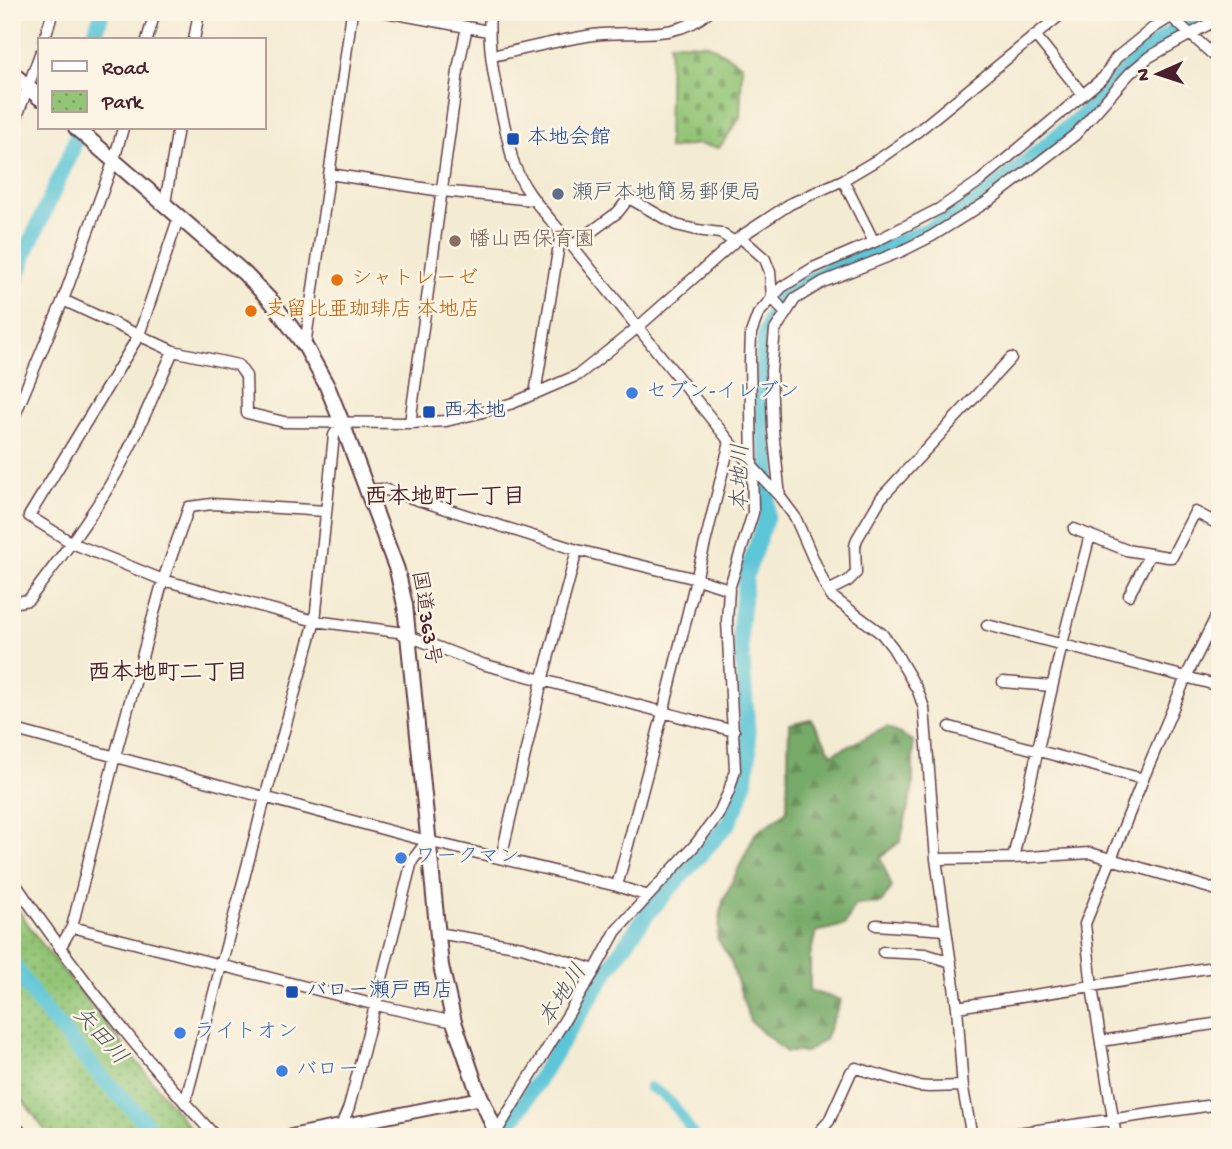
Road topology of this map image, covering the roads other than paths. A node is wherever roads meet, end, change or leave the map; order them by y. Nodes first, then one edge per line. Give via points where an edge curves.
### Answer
1 (53, 12) edge
2 (155, 12) edge
3 (199, 12) edge
4 (352, 12) edge
5 (386, 12) edge
6 (490, 12) edge
7 (708, 12) edge
8 (1064, 12) edge
9 (1173, 14) edge
10 (1220, 18) edge
11 (467, 27) junction
12 (488, 31) junction
13 (1035, 34) junction
14 (1192, 35) junction
15 (45, 38) edge
16 (148, 38) edge
17 (194, 38) edge
18 (492, 56) junction
19 (1220, 61) edge
20 (38, 65) edge
21 (12, 73) edge
22 (33, 92) edge
23 (1083, 95) junction
24 (12, 130) edge
25 (78, 130) edge
26 (122, 130) edge
27 (178, 130) edge
28 (112, 158) junction
29 (329, 174) junction
30 (842, 180) junction
31 (442, 191) junction
32 (533, 200) junction
33 (165, 204) junction
34 (180, 218) junction
35 (561, 232) junction
36 (738, 240) junction
37 (874, 242) junction
38 (572, 246) junction
39 (772, 297) junction
40 (63, 300) junction
41 (785, 313) junction
42 (637, 328) junction
43 (139, 335) junction
44 (305, 346) junction
45 (173, 351) junction
46 (1011, 358) dead end
47 (535, 394) junction
48 (12, 422) edge
49 (342, 423) junction
50 (410, 423) junction
51 (730, 442) junction
52 (751, 465) junction
53 (366, 490) junction
54 (780, 497) junction
55 (326, 511) junction
56 (1220, 525) edge
57 (1074, 528) dead end
58 (1090, 535) junction
59 (72, 543) junction
60 (577, 550) junction
61 (1150, 554) junction
62 (697, 579) junction
63 (163, 580) junction
64 (729, 589) junction
65 (828, 591) junction
66 (1129, 595) dead end
67 (12, 603) edge
68 (1220, 609) edge
69 (315, 621) junction
70 (987, 625) dead end
71 (407, 636) junction
72 (1062, 644) junction
73 (1186, 677) junction
74 (542, 681) junction
75 (1003, 682) dead end
76 (1052, 686) junction
77 (1220, 686) edge
78 (663, 713) junction
79 (950, 727) dead end
80 (12, 729) edge
81 (734, 731) junction
82 (1038, 749) junction
83 (115, 756) junction
84 (1143, 779) junction
85 (265, 798) junction
86 (428, 841) junction
87 (500, 858) junction
88 (1013, 858) junction
89 (1111, 858) junction
90 (936, 859) junction
91 (12, 879) edge
92 (617, 886) junction
93 (1220, 891) edge
94 (648, 896) junction
95 (876, 925) dead end
96 (72, 927) junction
97 (946, 930) junction
98 (437, 933) junction
99 (60, 948) junction
100 (883, 952) dead end
101 (951, 962) junction
102 (222, 965) junction
103 (1220, 966) edge
104 (595, 970) junction
105 (1092, 987) junction
106 (376, 1005) junction
107 (957, 1007) junction
108 (454, 1022) junction
109 (1220, 1023) edge
110 (1101, 1041) junction
111 (963, 1086) junction
112 (481, 1098) junction
113 (185, 1104) junction
114 (1220, 1104) edge
115 (1113, 1120) junction
116 (12, 1122) edge
117 (341, 1126) junction
118 (496, 1136) edge
119 (24, 1137) edge
120 (216, 1137) edge
121 (286, 1137) edge
122 (815, 1137) edge
123 (972, 1137) edge
124 (990, 1137) edge
125 (1116, 1137) edge

1 - 15 street
2 - 16 street
3 - 17 street
4 - 29 street
5 - 11 street
6 - 12 street
7 - 18 street via 700,21 661,33 590,35
8 - 13 street
9 - 14 street
9 - 23 street via 1116,58 1104,77
10 - 14 street
11 - 12 street
11 - 31 street
12 - 18 street
13 - 23 street
13 - 30 street via 912,136
14 - 19 street
14 - 41 street via 1149,57 1075,135 990,200 902,251 823,282 795,299
18 - 32 street via 514,165
20 - 22 street
21 - 22 highway
22 - 24 street
23 - 37 street via 980,181 939,209
25 - 28 highway, 国道363号
26 - 28 street
27 - 33 street
28 - 33 highway, 国道363号
28 - 40 street
29 - 31 street
29 - 44 street
30 - 36 street via 790,204
30 - 37 street
31 - 32 street
31 - 50 street
32 - 35 street
33 - 34 highway, 国道363号
34 - 43 street
34 - 44 highway, 国道363号 via 244,273
35 - 38 street
35 - 47 street
36 - 38 street via 676,225 629,198 618,212
36 - 39 street via 765,259
36 - 42 street
37 - 39 street via 813,268
38 - 42 street
39 - 41 street
39 - 52 street via 758,314 751,333
40 - 43 street
40 - 48 street
41 - 54 street via 775,330 771,371
42 - 47 street via 578,375
42 - 51 street
43 - 45 street
43 - 59 street via 29,516
44 - 49 highway, 国道363号
45 - 49 street via 238,365 246,376 247,413 284,422
45 - 59 street via 111,483
46 - 65 street via 881,498 857,539 856,573
47 - 50 street via 479,414
49 - 50 street
49 - 53 highway, 国道363号
49 - 55 street via 334,435
51 - 52 street
51 - 62 street
52 - 54 street
52 - 64 street via 753,513
53 - 60 street via 383,489
53 - 71 highway, 国道363号 via 397,570
54 - 65 street via 795,517
55 - 63 street via 212,504 189,508
55 - 69 street
56 - 61 street via 1195,512 1172,557
57 - 58 street
58 - 61 street
58 - 72 street
59 - 63 street
59 - 67 street via 30,598
60 - 62 street
60 - 74 street
61 - 66 street
62 - 64 street
62 - 78 street
63 - 69 street
63 - 83 street
64 - 81 street
65 - 90 street via 882,634 918,691 924,708
68 - 73 street
69 - 71 street
69 - 85 street
70 - 72 street
71 - 74 street
71 - 86 highway, 国道363号
72 - 73 street
72 - 76 street
73 - 77 street
73 - 84 street
74 - 78 street
74 - 87 street
75 - 76 street
76 - 82 street
78 - 81 street
78 - 92 street
79 - 82 street
80 - 83 street
81 - 94 street via 735,770 718,815
82 - 84 street
82 - 88 street
83 - 85 street
83 - 96 street
84 - 89 street
85 - 86 street
85 - 102 street
86 - 87 street
86 - 98 highway, 国道363号
86 - 106 street via 412,861
87 - 92 street
88 - 89 street via 1090,853
88 - 90 street
89 - 93 street
89 - 105 street via 1085,924
90 - 97 street
91 - 99 street
92 - 94 street
94 - 104 street via 616,931
95 - 97 street
96 - 99 street
96 - 102 street
97 - 101 street
98 - 104 street via 522,947
98 - 108 highway, 国道363号
99 - 113 street
100 - 101 street via 925,954
101 - 107 street
102 - 106 street
102 - 113 street
103 - 105 street
104 - 118 street
105 - 107 street
105 - 110 street
106 - 108 street
106 - 117 street
107 - 111 street
108 - 112 highway, 国道363号
109 - 110 street
110 - 115 street
111 - 122 street via 917,1086 856,1068 850,1072 829,1121
111 - 123 street
112 - 117 main road
112 - 118 highway, 国道363号
113 - 120 street
114 - 115 street
115 - 124 street
115 - 125 street
116 - 119 street
117 - 121 main road

